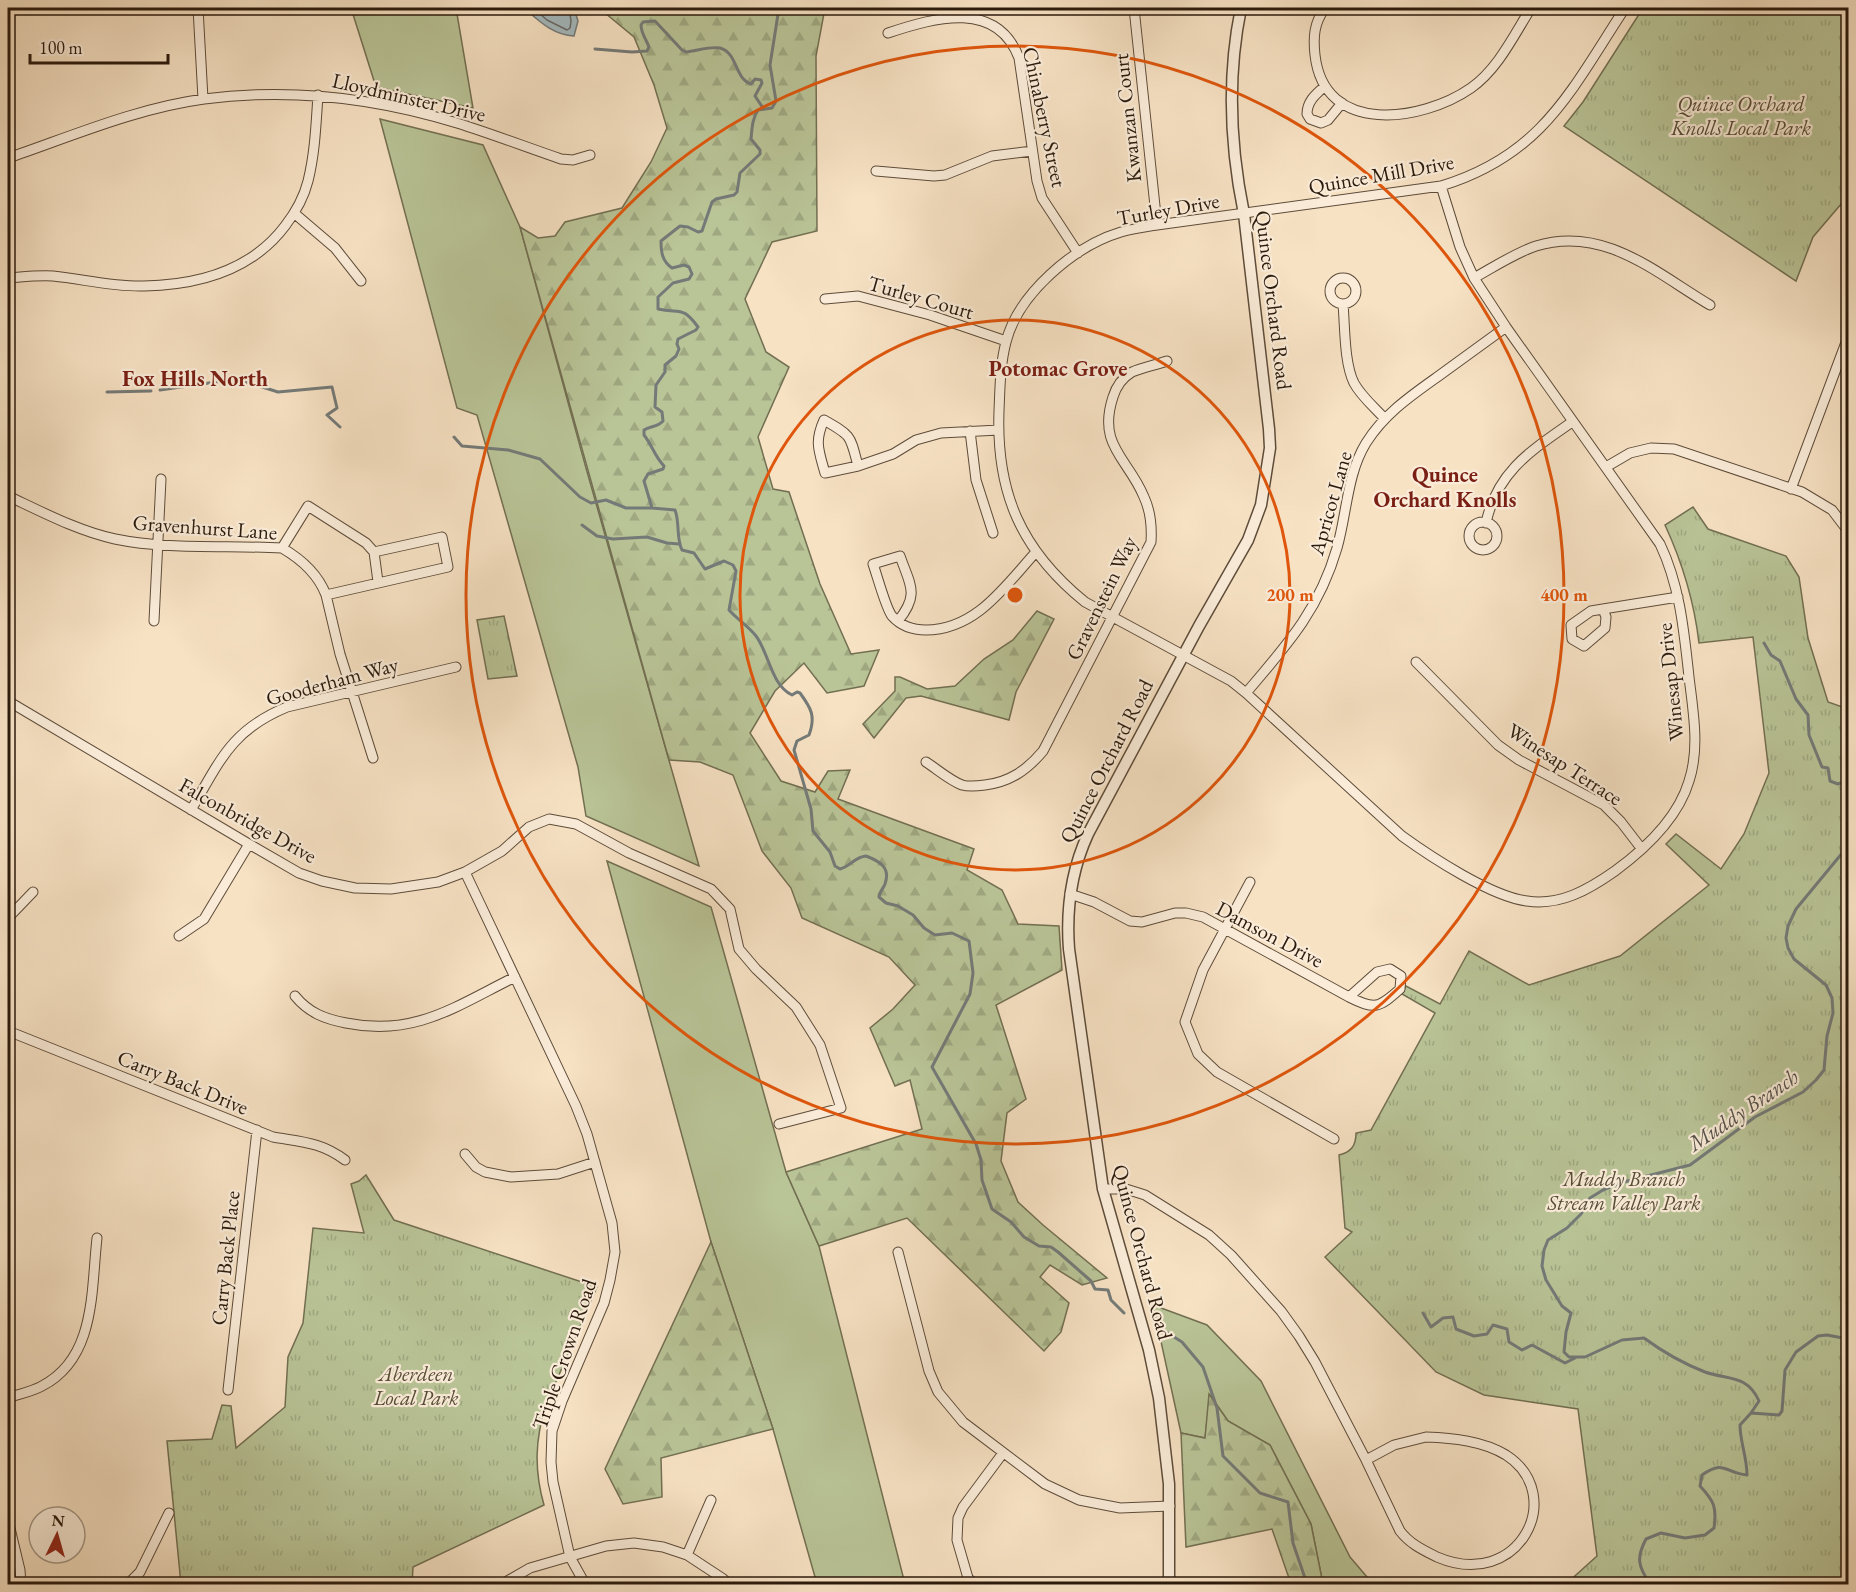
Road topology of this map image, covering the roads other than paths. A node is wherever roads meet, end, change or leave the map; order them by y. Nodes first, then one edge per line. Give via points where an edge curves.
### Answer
1 (198, 8) edge
2 (1134, 8) edge
3 (1241, 8) edge
4 (1325, 8) edge
5 (1531, 8) edge
6 (1625, 8) edge
7 (888, 33) dead end
8 (1325, 87) junction
9 (318, 95) junction
10 (203, 99) junction
11 (1342, 103) junction
12 (1032, 151) junction
13 (590, 155) dead end
14 (8, 158) edge
15 (876, 171) dead end
16 (1441, 186) junction
17 (294, 213) junction
18 (1244, 214) junction
19 (1157, 225) junction
20 (1078, 253) junction
21 (8, 278) edge
22 (1474, 278) junction
23 (361, 281) dead end
24 (825, 299) dead end
25 (1343, 304) dead end
26 (1710, 305) dead end
27 (1506, 327) junction
28 (1848, 337) edge
29 (1006, 341) junction
30 (1845, 358) edge
31 (1167, 361) dead end
32 (1384, 418) junction
33 (1572, 422) junction
34 (999, 430) junction
35 (970, 431) junction
36 (858, 466) junction
37 (1606, 467) junction
38 (161, 478) dead end
39 (1791, 489) junction
40 (8, 496) edge
41 (1486, 523) dead end
42 (1848, 531) edge
43 (993, 534) dead end
44 (158, 544) junction
45 (282, 548) junction
46 (374, 552) junction
47 (1036, 552) junction
48 (378, 582) junction
49 (326, 594) junction
50 (1678, 597) junction
51 (1603, 609) dead end
52 (1112, 617) junction
53 (154, 621) dead end
54 (898, 621) junction
55 (1184, 654) junction
56 (1416, 662) dead end
57 (456, 667) dead end
58 (352, 691) junction
59 (1246, 693) junction
60 (8, 701) edge
61 (373, 758) dead end
62 (926, 762) dead end
63 (191, 810) junction
64 (249, 844) junction
65 (1641, 848) junction
66 (465, 872) junction
67 (1250, 882) dead end
68 (33, 892) dead end
69 (1070, 894) junction
70 (8, 918) edge
71 (1225, 928) junction
72 (179, 936) dead end
73 (515, 977) junction
74 (295, 996) dead end
75 (1349, 997) junction
76 (8, 1031) edge
77 (779, 1124) dead end
78 (257, 1130) junction
79 (1334, 1139) dead end
80 (465, 1155) dead end
81 (345, 1160) dead end
82 (595, 1162) junction
83 (1103, 1189) junction
84 (97, 1239) dead end
85 (898, 1252) dead end
86 (228, 1390) dead end
87 (8, 1398) edge
88 (1003, 1453) junction
89 (1366, 1461) junction
90 (711, 1500) dead end
91 (1170, 1506) junction
92 (169, 1513) dead end
93 (8, 1520) edge
94 (687, 1555) junction
95 (570, 1557) junction
96 (21, 1584) edge
97 (128, 1584) edge
98 (502, 1584) edge
99 (585, 1584) edge
100 (729, 1584) edge
101 (974, 1584) edge
102 (1168, 1584) edge

1 - 10 street
2 - 19 street, Kwanzan Court
3 - 18 street, Quince Orchard Road via 1231,92
4 - 8 street via 1315,26 1313,40 1316,67
5 - 11 street via 1485,75 1448,102 1401,115 1378,116
6 - 16 street, Quince Mill Drive via 1570,92 1533,137 1488,168
7 - 12 street, Chinaberry Street via 920,22 966,15 987,20 1006,32 1019,58
8 - 11 street
8 - 11 street via 1311,99 1306,114 1310,119 1321,123 1328,120
9 - 10 street, Lloydminster Drive
9 - 13 street, Lloydminster Drive via 455,122 561,159
9 - 17 street via 308,183
10 - 14 street, Lloydminster Drive via 138,113
12 - 15 street via 992,156 945,175
12 - 20 street, Chinaberry Street via 1042,198
16 - 18 street, Quince Mill Drive
16 - 22 street, Winesap Drive
17 - 21 street via 275,239 253,258 228,271 193,281 144,286 51,276
17 - 23 street via 335,248
18 - 19 street, Turley Drive
18 - 55 street, Quince Orchard Road via 1268,414 1266,482 1248,540
19 - 20 street, Turley Drive via 1120,233
20 - 29 street, Turley Drive via 1034,292
22 - 26 street via 1537,246 1582,241 1632,257
22 - 27 street, Winesap Drive
24 - 29 street, Turley Court via 858,296
25 - 32 street via 1353,381
27 - 32 street, Apricot Lane
27 - 33 street, Winesap Drive
28 - 30 street
29 - 34 street, Turley Drive via 1000,377
30 - 39 street
31 - 52 street, Gravenstein Way via 1123,379 1108,410 1107,424 1114,450 1144,496 1152,530 1146,553
32 - 59 street, Apricot Lane via 1366,443 1355,468 1338,544 1318,597 1300,628
33 - 37 street, Winesap Drive
33 - 41 street via 1515,465 1498,488
34 - 35 street
34 - 47 street, Turley Drive via 1007,492 1019,524
35 - 36 street via 916,440 893,454
35 - 43 street via 976,480
36 - 36 street via 825,473 817,445 824,420 846,433
37 - 39 street via 1630,453 1651,448 1674,449
37 - 50 street, Winesap Drive via 1660,544
38 - 44 street
39 - 42 street via 1832,510
40 - 44 street, Gravenhurst Lane via 78,528 116,539
44 - 45 street, Gravenhurst Lane
44 - 53 street
45 - 46 street via 308,506
45 - 49 street, Gravenhurst Lane via 308,567
46 - 48 street
46 - 48 street via 442,537 448,567
47 - 52 street, Turley Drive via 1067,587
47 - 54 street via 984,609 955,626 913,630
48 - 49 street
49 - 58 street, Gravenhurst Lane
50 - 51 street
50 - 65 street, Winesap Drive via 1695,721 1693,766 1679,804
52 - 55 street, Turley Drive
52 - 62 street, Gravenstein Way via 1043,751 1033,763 1008,780 977,786 963,785
54 - 54 street via 891,615 873,564 900,555 912,593 908,608
55 - 59 street, Winesap Drive
55 - 69 street, Quince Orchard Road via 1088,834
56 - 65 street, Winesap Terrace via 1498,745 1604,805
57 - 58 street, Gooderham Way
58 - 61 street, Gravenhurst Lane
58 - 63 street, Gooderham Way via 287,707 253,724 225,752
59 - 65 street, Winesap Drive via 1402,836 1498,892 1525,901 1568,897 1597,884
60 - 63 street, Falconbridge Drive
63 - 64 street, Falconbridge Drive
64 - 66 street, Falconbridge Drive via 299,873 355,888 414,887
64 - 72 street via 204,919
66 - 73 street, Triple Crown Road
66 - 77 street, Falconbridge Drive via 502,851 529,827 549,819 576,824 629,853 711,889 730,909 739,949 796,1007 820,1045 841,1108
67 - 71 street
68 - 70 street
69 - 71 street, Damson Drive via 1130,921 1186,913
69 - 83 street, Quince Orchard Road via 1069,949
71 - 75 street, Damson Drive
71 - 79 street via 1203,970 1185,1023 1198,1054 1217,1072
73 - 74 street via 434,1017 396,1027 339,1022 312,1013
73 - 82 street, Triple Crown Road via 576,1106
75 - 75 street, Damson Drive via 1366,1006 1384,1004 1400,989 1401,976 1390,969 1377,972
76 - 78 street, Carry Back Drive
78 - 81 street, Carry Back Drive via 273,1137 316,1144
78 - 86 street, Carry Back Place
80 - 82 street via 485,1172 511,1177 558,1174
82 - 95 street, Triple Crown Road via 612,1223 615,1252 604,1303 552,1431 552,1482
83 - 89 street via 1126,1189 1145,1195 1209,1235 1231,1255 1299,1336
83 - 91 street, Quince Orchard Road via 1153,1367 1164,1430
84 - 87 street via 87,1329 76,1356 63,1372 43,1386
85 - 88 street via 938,1392 963,1422
88 - 91 street via 1045,1484 1079,1500 1120,1508
88 - 101 street via 958,1518 957,1540 968,1578
89 - 89 street via 1406,1540 1446,1561 1466,1567 1486,1566 1509,1556 1530,1527 1534,1502 1527,1477 1508,1456 1496,1450 1455,1439 1426,1437 1394,1445
90 - 94 street
91 - 102 street, Quince Orchard Road
92 - 97 street via 140,1572
93 - 96 street
94 - 95 street via 634,1543 606,1546
94 - 100 street
95 - 98 street via 530,1568
95 - 99 street, Triple Crown Road

